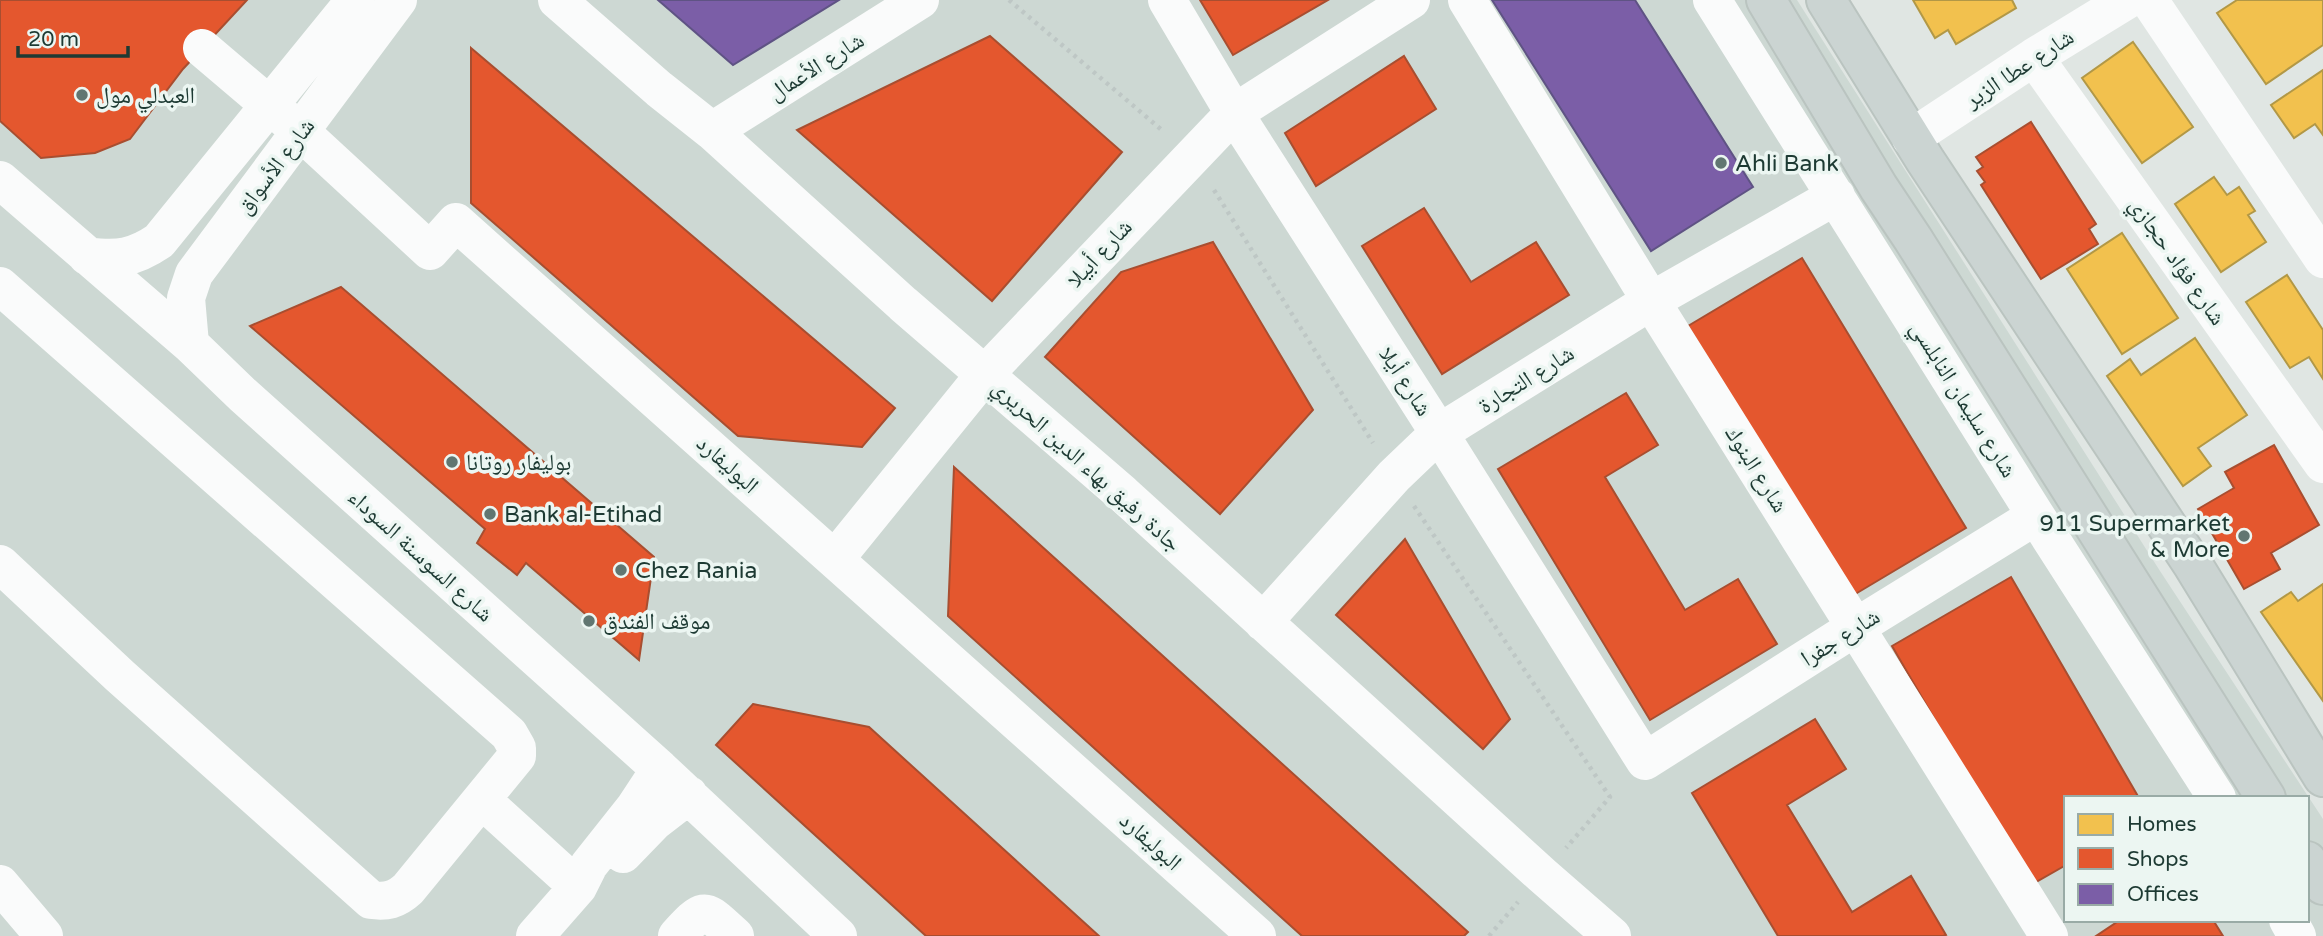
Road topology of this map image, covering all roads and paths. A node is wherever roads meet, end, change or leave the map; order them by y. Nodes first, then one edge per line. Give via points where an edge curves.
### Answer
1 (355, 0) edge
2 (398, 0) edge
3 (557, 0) edge
4 (920, 0) edge
5 (1167, 0) edge
6 (1411, 0) edge
7 (1467, 0) edge
8 (1712, 0) edge
9 (1766, 0) edge
10 (1826, 0) edge
11 (2127, 0) edge
12 (2149, 0) edge
13 (201, 48) dead end
14 (2034, 57) junction
15 (269, 104) junction
16 (1234, 113) junction
17 (712, 131) junction
18 (301, 132) junction
19 (1912, 138) junction
20 (0, 180) edge
21 (1836, 196) junction
22 (87, 256) junction
23 (2323, 259) edge
24 (0, 286) edge
25 (1651, 301) junction
26 (190, 344) junction
27 (985, 374) junction
28 (1439, 433) junction
29 (2323, 464) edge
30 (2036, 516) junction
31 (835, 559) junction
32 (0, 564) edge
33 (1263, 622) junction
34 (1856, 627) junction
35 (1645, 761) joint
36 (660, 769) junction
37 (2323, 777) edge
38 (689, 795) junction
39 (2216, 796) edge
40 (2265, 796) edge
41 (482, 800) junction
42 (2309, 864) edge
43 (0, 884) edge
44 (2323, 885) edge
45 (578, 887) junction
46 (2048, 929) edge
47 (44, 936) edge
48 (535, 936) edge
49 (677, 936) edge
50 (735, 936) edge
51 (838, 936) edge
52 (1257, 936) edge
53 (1612, 936) edge

1 - 15 street, شارع الأسواق
2 - 18 street, شارع الأسواق
3 - 17 street, جادة رفيق بهاء الدين الحريري
4 - 17 street, شارع الأعمال
5 - 16 street, شارع أيلا
6 - 16 street, شارع أبيلا
7 - 25 street, شارع البنوك
8 - 21 street, شارع سليمان النابلسي
9 - 40 main road, شارع سليمان النابلسي via 1879,188
10 - 19 main road
11 - 14 street, شارع عطا الزير
12 - 23 street
13 - 15 street, البوليفارد
14 - 19 street, شارع عطا الزير
14 - 29 street, شارع فؤاد حجازي
15 - 18 street, البوليفارد
15 - 22 street, شارع الأسواق via 159,241 131,257
16 - 27 street, شارع أبيلا
16 - 28 street, شارع أيلا
17 - 27 street, جادة رفيق بهاء الدين الحريري
18 - 26 street, شارع الأسواق via 194,274 186,298
18 - 31 street, البوليفارد via 430,251 456,222
19 - 37 main road via 2193,565
20 - 22 street, شارع السوسنة السوداء
21 - 25 street, شارع التجارة
21 - 30 street, شارع سليمان النابلسي
22 - 26 street, شارع السوسنة السوداء
24 - 41 street via 509,734 517,756
25 - 28 street, شارع التجارة
25 - 34 street, شارع البنوك
26 - 36 street, شارع السوسنة السوداء
27 - 31 street, شارع أبيلا
27 - 33 street, جادة رفيق بهاء الدين الحريري
28 - 33 street, شارع التجارة via 1394,476
28 - 35 street, شارع أيلا
30 - 34 street, شارع جفرا
30 - 39 street, شارع سليمان النابلسي
31 - 52 street, البوليفارد
32 - 41 street via 371,900 398,898
33 - 53 street, جادة رفيق بهاء الدين الحريري
34 - 35 street, شارع جفرا
34 - 46 street, شارع البنوك
36 - 38 street, شارع السوسنة السوداء
36 - 45 street via 589,865
38 - 45 street via 641,834 600,878
38 - 51 street, شارع السوسنة السوداء
41 - 45 street
42 - 44 main road
43 - 47 street
45 - 48 street
49 - 50 street via 703,912

